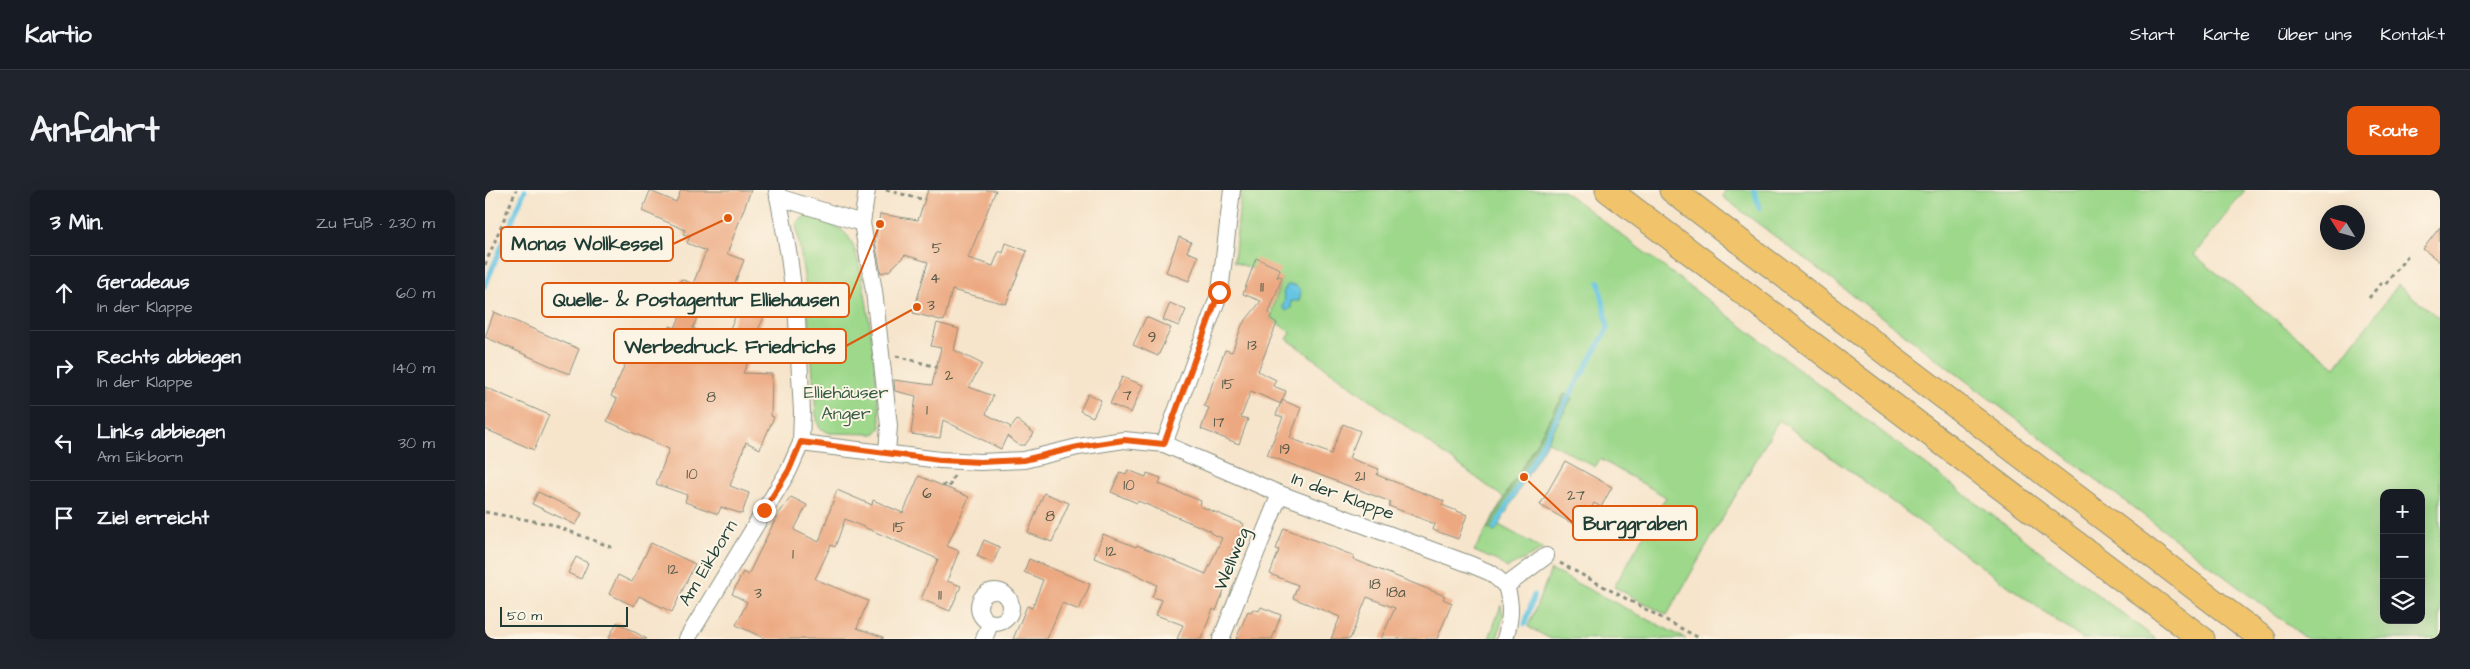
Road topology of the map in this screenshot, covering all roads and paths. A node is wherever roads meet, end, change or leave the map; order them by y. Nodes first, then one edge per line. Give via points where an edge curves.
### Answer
1 (516, 190) edge
2 (867, 190) edge
3 (886, 190) edge
4 (1233, 190) edge
5 (1608, 190) edge
6 (1672, 190) edge
7 (777, 193) edge
8 (925, 200) dead end
9 (862, 222) junction
10 (2408, 256) dead end
11 (485, 265) edge
12 (2369, 298) dead end
13 (881, 352) junction
14 (937, 367) dead end
15 (801, 442) junction
16 (1164, 444) junction
17 (887, 452) junction
18 (1280, 494) junction
19 (485, 512) edge
20 (614, 548) dead end
21 (1546, 556) joint
22 (1506, 586) junction
23 (990, 624) dead end
24 (687, 639) edge
25 (984, 639) edge
26 (1221, 639) edge
27 (1505, 639) edge
28 (1701, 639) edge
29 (2202, 639) edge
30 (2263, 639) edge

1 - 11 path
2 - 9 street
3 - 8 path
4 - 16 street via 1219,292
5 - 29 highway
6 - 30 highway
7 - 9 street
7 - 15 street, Am Eikborn via 797,320
9 - 13 street
10 - 12 path via 2385,285 2380,284
13 - 14 path
13 - 17 street via 889,426
15 - 17 street, In der Klappe
15 - 24 street, Am Eikborn via 789,470
16 - 17 street, In der Klappe via 1124,440 1024,460 980,462
16 - 18 street, In der Klappe
18 - 22 street, In der Klappe via 1472,565 1491,573
18 - 26 street, Wellweg
19 - 20 path via 550,524
21 - 22 street
21 - 28 path
22 - 27 street via 1512,603
23 - 25 street

